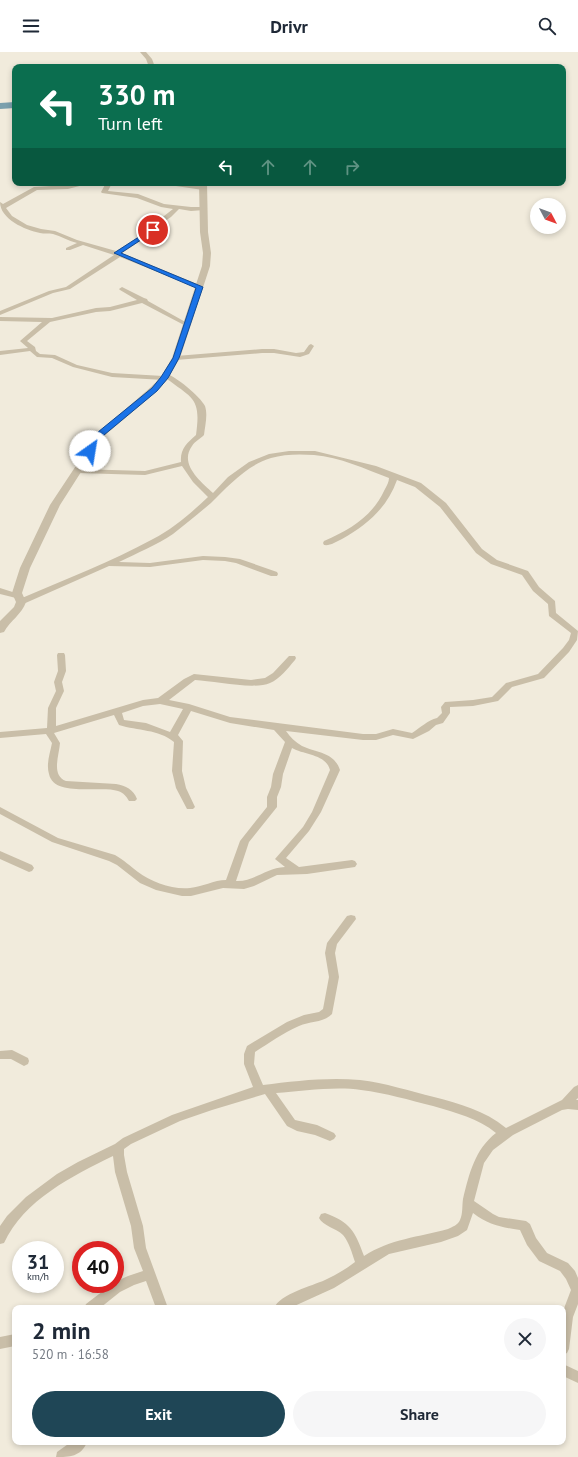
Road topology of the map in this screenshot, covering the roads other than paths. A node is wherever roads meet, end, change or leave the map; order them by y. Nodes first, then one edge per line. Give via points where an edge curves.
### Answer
1 (142, 52) edge
2 (151, 64) edge
3 (73, 186) edge
4 (107, 186) edge
5 (203, 186) edge
6 (1, 205) edge
7 (177, 208) junction
8 (204, 208) junction
9 (83, 243) junction
10 (68, 249) dead end
11 (118, 254) junction
12 (200, 287) junction
13 (122, 289) dead end
14 (145, 300) junction
15 (0, 313) edge
16 (0, 319) edge
17 (48, 320) junction
18 (186, 324) junction
19 (311, 346) dead end
20 (33, 349) junction
21 (0, 354) edge
22 (176, 358) junction
23 (165, 376) junction
24 (186, 463) junction
25 (78, 471) junction
26 (393, 476) junction
27 (212, 496) junction
28 (327, 543) dead end
29 (108, 564) junction
30 (274, 574) dead end
31 (0, 590) edge
32 (20, 599) junction
33 (0, 630) edge
34 (576, 634) edge
35 (61, 655) dead end
36 (292, 658) dead end
37 (160, 701) junction
38 (189, 707) junction
39 (117, 711) junction
40 (277, 727) junction
41 (50, 731) junction
42 (0, 735) edge
43 (173, 736) junction
44 (290, 741) junction
45 (132, 799) dead end
46 (190, 807) dead end
47 (0, 810) edge
48 (0, 855) edge
49 (352, 864) dead end
50 (29, 868) dead end
51 (297, 870) junction
52 (230, 884) junction
53 (351, 919) dead end
54 (0, 1055) edge
55 (24, 1061) dead end
56 (263, 1090) junction
57 (578, 1090) edge
58 (566, 1104) junction
59 (578, 1105) edge
60 (504, 1133) junction
61 (330, 1136) dead end
62 (119, 1147) junction
63 (468, 1203) junction
64 (325, 1218) dead end
65 (0, 1239) edge
66 (362, 1264) junction
67 (149, 1275) junction
68 (94, 1305) edge
69 (161, 1305) edge
70 (284, 1305) edge
71 (566, 1325) edge
72 (12, 1341) edge
73 (0, 1343) edge
74 (566, 1371) edge
75 (578, 1377) edge
76 (77, 1445) edge
77 (62, 1457) edge

1 - 2 street
3 - 6 street via 36,188
4 - 7 street via 104,192 138,196 156,204
5 - 8 street
6 - 9 street via 10,217 25,226 53,232
7 - 8 street
7 - 11 street via 152,231
8 - 12 street via 207,253
9 - 10 street
9 - 11 street
11 - 12 street
11 - 15 street via 68,288 51,292
12 - 18 street
13 - 14 street
14 - 17 street
14 - 18 street
16 - 17 street
17 - 20 street via 23,341
18 - 22 street
19 - 22 street via 306,355 283,352 217,353
20 - 21 street
20 - 23 street via 36,355 53,356 75,366 112,376
22 - 23 street
23 - 24 street via 201,406 200,435 188,446
23 - 25 street via 154,389 101,434
24 - 25 street via 145,473
24 - 27 street via 192,477
25 - 32 street via 55,505 38,540 18,588
26 - 27 street via 330,456 289,453 269,456 252,464
26 - 28 street via 394,481 380,507 354,529
26 - 34 street via 418,485 443,505 478,551 494,562 525,573 536,589 552,603 552,614
27 - 29 street via 160,538
29 - 30 street via 144,565 203,558 225,559
29 - 32 street
31 - 32 street
32 - 33 street via 19,608
34 - 40 street via 566,650 541,676 509,685 495,699 473,704 448,704 445,707 446,713 440,720 414,736 393,732 370,738
35 - 41 street via 62,671 58,682 60,691 52,708
36 - 37 street via 267,681 251,683 194,677
37 - 38 street
37 - 39 street
38 - 40 street via 230,720
38 - 43 street
39 - 41 street
39 - 43 street via 122,723 146,726
40 - 44 street
41 - 42 street via 12,732
41 - 45 street via 56,743 52,768 54,777 59,782 117,787 130,794
43 - 46 street via 179,741 178,780
44 - 51 street via 295,746 331,761 335,770 306,829 281,858
44 - 52 street via 278,774 272,807 245,841
47 - 52 street via 55,840 112,858 135,876 156,886 191,892
48 - 50 street
49 - 51 street
51 - 52 street via 276,871 244,885
53 - 56 street via 332,943 330,953 334,977 328,1011 322,1016 293,1024 248,1053 247,1059
54 - 55 street via 12,1054
56 - 60 street via 311,1085 353,1085 392,1091 471,1112
56 - 61 street via 297,1126
56 - 62 street via 176,1118
57 - 58 street
58 - 59 street
58 - 60 street
60 - 63 street via 483,1153
62 - 65 street via 70,1172 22,1206
62 - 67 street via 121,1172
63 - 66 street via 468,1215 464,1225 457,1230 398,1246 379,1253
63 - 71 street via 489,1218 522,1225 543,1257 564,1267 571,1275 577,1290
64 - 66 street via 336,1222 351,1235
66 - 70 street via 339,1279
67 - 68 street via 116,1288
67 - 69 street
72 - 73 street
74 - 75 street
76 - 77 street

